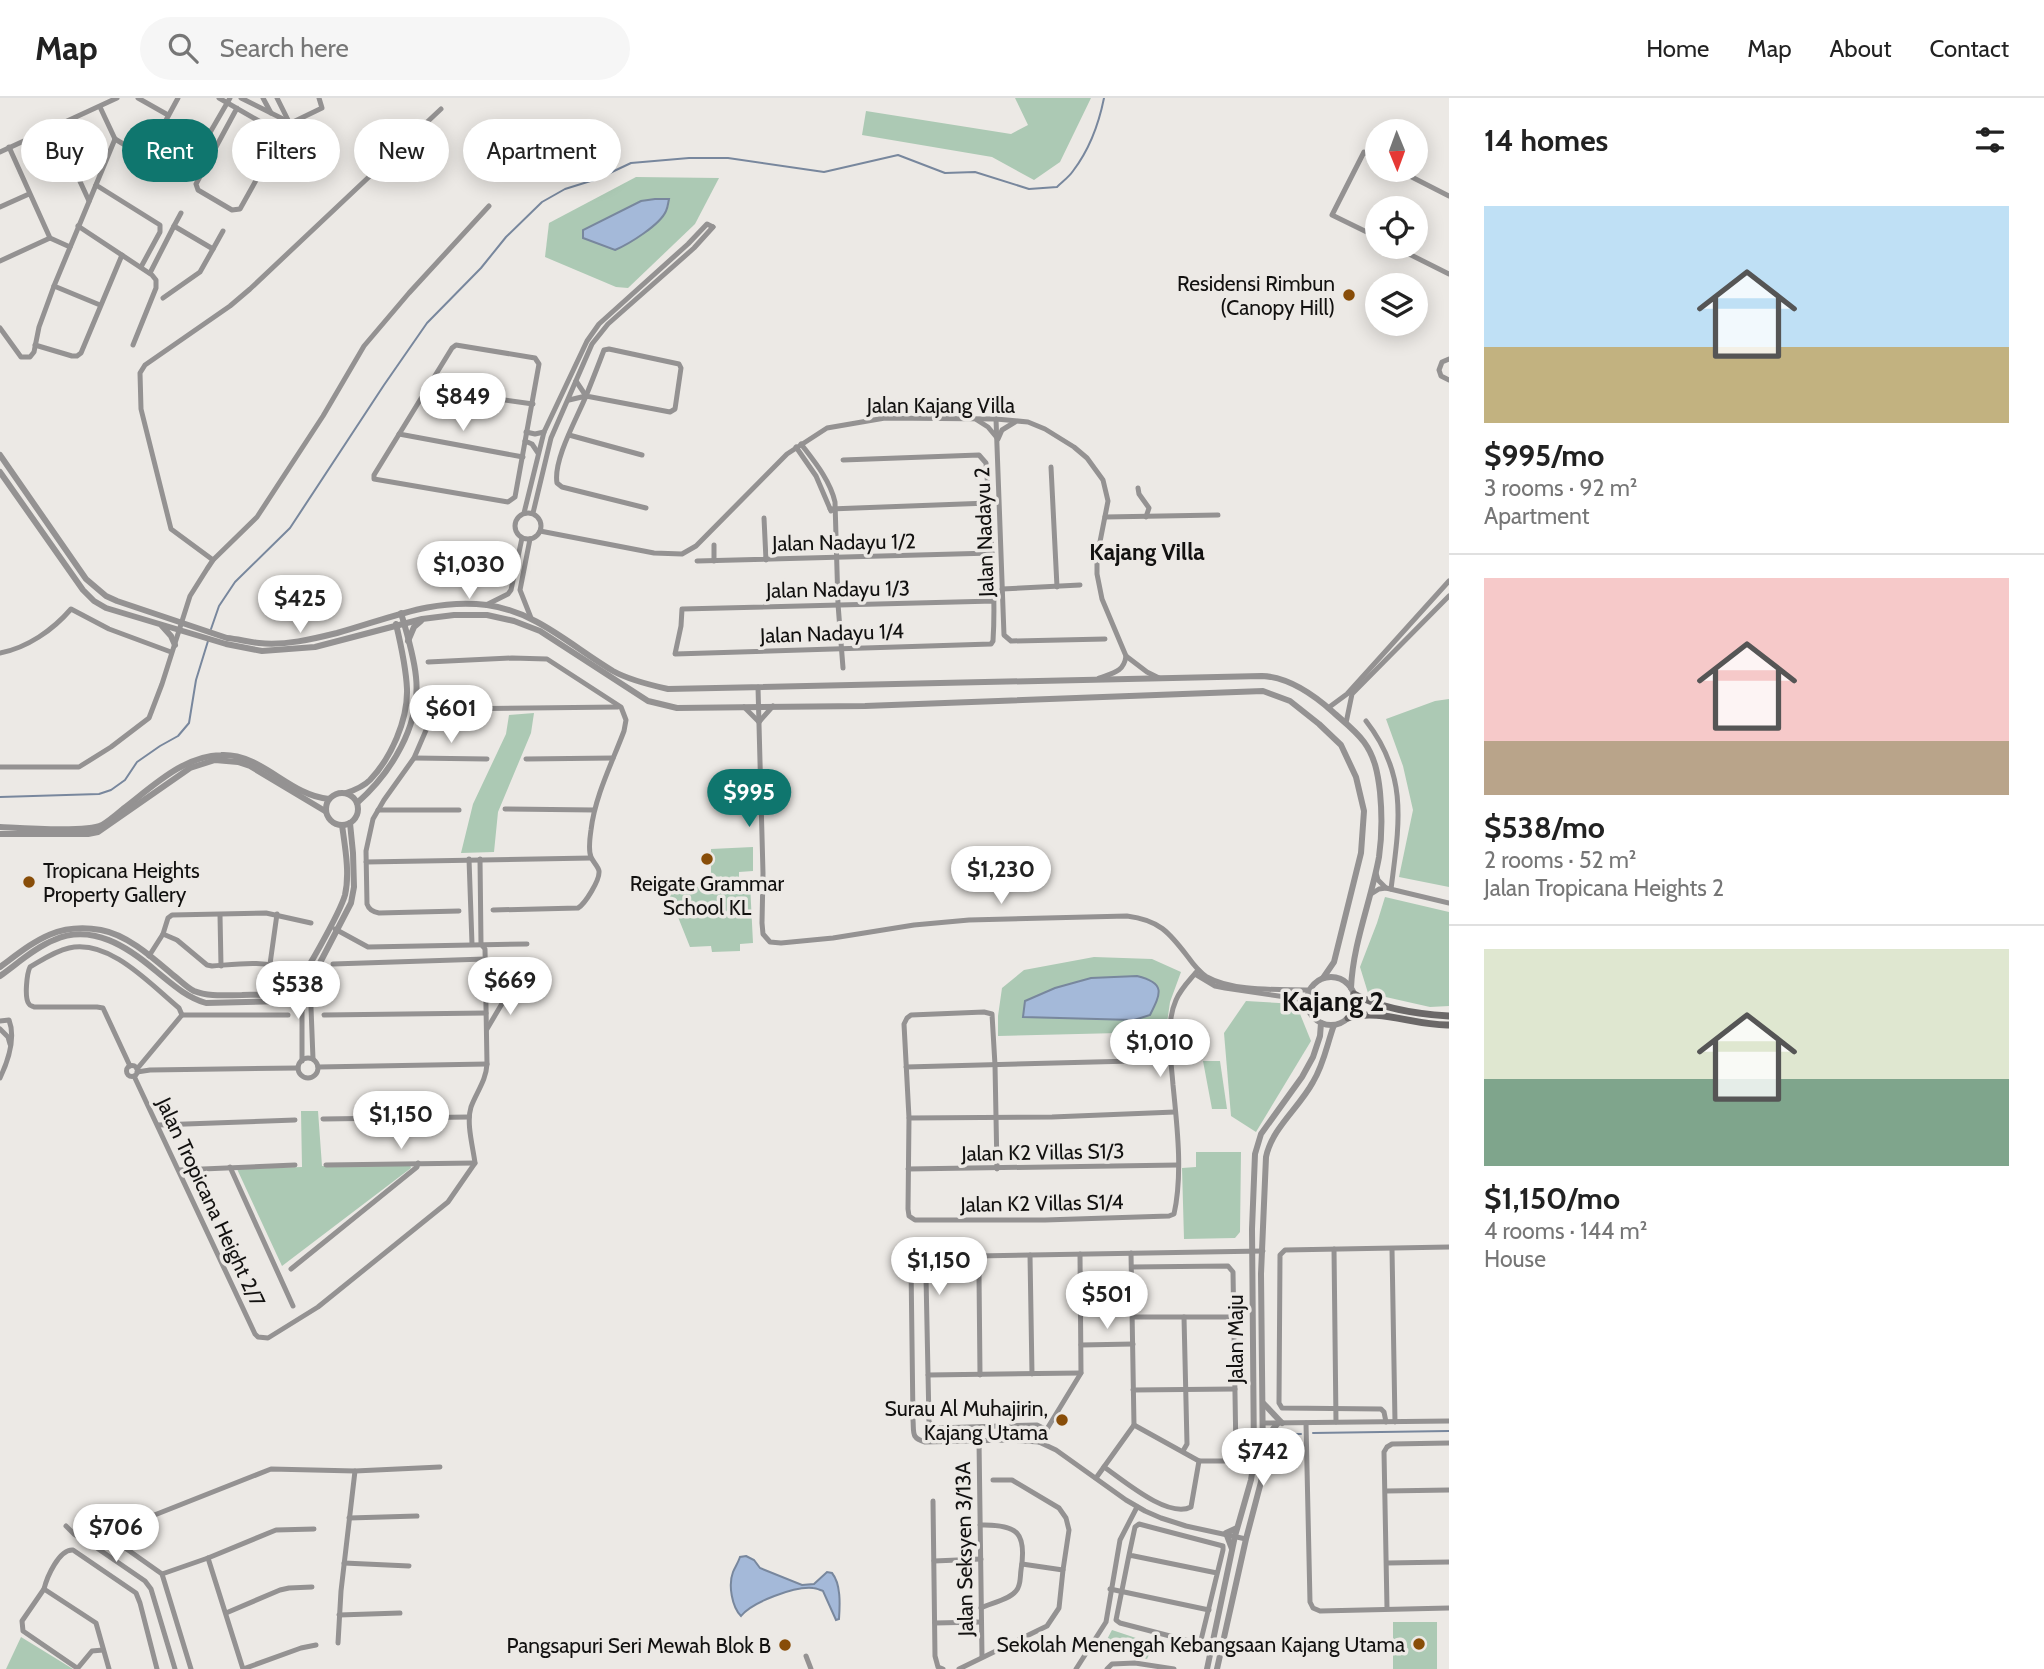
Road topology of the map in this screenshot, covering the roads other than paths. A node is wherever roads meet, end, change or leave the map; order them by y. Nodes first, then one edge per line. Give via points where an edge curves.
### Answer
1 (117, 98) edge
2 (138, 98) edge
3 (178, 98) edge
4 (219, 98) edge
5 (241, 98) edge
6 (263, 98) edge
7 (277, 98) edge
8 (319, 98) edge
9 (229, 100) edge
10 (100, 107) junction
11 (237, 108) junction
12 (442, 109) dead end
13 (271, 113) junction
14 (168, 116) junction
15 (73, 119) edge
16 (166, 119) edge
17 (218, 119) edge
18 (283, 119) edge
19 (288, 119) edge
20 (300, 119) edge
21 (115, 139) junction
22 (21, 143) edge
23 (122, 143) edge
24 (9, 148) junction
25 (0, 152) edge
26 (1365, 153) edge
27 (80, 182) edge
28 (1422, 182) edge
29 (96, 185) junction
30 (29, 194) junction
31 (1449, 196) edge
32 (89, 201) junction
33 (489, 206) dead end
34 (0, 207) edge
35 (181, 213) dead end
36 (78, 226) junction
37 (174, 226) junction
38 (223, 231) dead end
39 (1365, 231) edge
40 (50, 238) junction
41 (69, 247) junction
42 (213, 248) junction
43 (122, 255) junction
44 (1419, 259) edge
45 (0, 261) edge
46 (141, 267) junction
47 (150, 273) junction
48 (1449, 274) edge
49 (54, 286) junction
50 (163, 298) dead end
51 (100, 305) junction
52 (0, 328) edge
53 (36, 345) junction
54 (133, 345) dead end
55 (1449, 359) edge
56 (576, 381) junction
57 (1448, 382) edge
58 (426, 389) junction
59 (586, 397) junction
60 (569, 400) junction
61 (533, 404) junction
62 (975, 418) junction
63 (996, 419) junction
64 (1017, 421) junction
65 (526, 432) junction
66 (544, 432) junction
67 (399, 434) junction
68 (569, 435) junction
69 (810, 438) junction
70 (998, 439) junction
71 (525, 441) junction
72 (798, 446) junction
73 (538, 453) junction
74 (787, 454) junction
75 (805, 454) junction
76 (0, 455) edge
77 (642, 455) dead end
78 (523, 457) junction
79 (844, 460) dead end
80 (1051, 467) dead end
81 (815, 468) junction
82 (0, 472) edge
83 (826, 479) junction
84 (819, 482) junction
85 (1138, 488) dead end
86 (989, 503) junction
87 (646, 508) dead end
88 (833, 509) junction
89 (524, 513) junction
90 (533, 513) junction
91 (1218, 515) dead end
92 (1105, 517) junction
93 (1146, 517) junction
94 (764, 518) dead end
95 (540, 531) junction
96 (522, 538) junction
97 (530, 539) junction
98 (714, 545) dead end
99 (992, 553) junction
100 (837, 558) junction
101 (213, 559) junction
102 (766, 560) junction
103 (697, 561) dead end
104 (714, 561) junction
105 (1449, 581) edge
106 (1080, 585) dead end
107 (1056, 587) junction
108 (1002, 589) junction
109 (1449, 595) edge
110 (994, 601) junction
111 (838, 604) junction
112 (486, 605) junction
113 (1428, 607) junction
114 (401, 613) junction
115 (393, 615) junction
116 (531, 618) junction
117 (422, 619) junction
118 (182, 622) junction
119 (160, 624) junction
120 (404, 624) junction
121 (396, 626) junction
122 (180, 630) junction
123 (194, 630) junction
124 (380, 630) junction
125 (1105, 639) dead end
126 (226, 641) junction
127 (399, 641) junction
128 (408, 641) junction
129 (174, 646) junction
130 (841, 649) junction
131 (0, 653) edge
132 (675, 654) joint
133 (1126, 656) junction
134 (428, 662) dead end
135 (843, 668) dead end
136 (1162, 679) junction
137 (1093, 680) junction
138 (758, 687) junction
139 (609, 698) junction
140 (773, 705) junction
141 (759, 706) junction
142 (604, 707) junction
143 (621, 707) junction
144 (744, 707) junction
145 (1328, 708) junction
146 (1366, 721) dead end
147 (759, 722) junction
148 (1346, 723) junction
149 (414, 758) junction
150 (613, 758) junction
151 (487, 759) dead end
152 (526, 759) dead end
153 (0, 767) edge
154 (346, 793) junction
155 (328, 799) junction
156 (357, 803) junction
157 (505, 809) dead end
158 (378, 810) junction
159 (459, 810) dead end
160 (594, 810) junction
161 (325, 811) junction
162 (346, 824) junction
163 (0, 827) edge
164 (0, 834) edge
165 (591, 858) junction
166 (469, 859) junction
167 (480, 859) junction
168 (366, 862) junction
169 (1375, 873) junction
170 (1389, 889) junction
171 (1371, 894) junction
172 (1449, 903) edge
173 (493, 910) dead end
174 (459, 911) dead end
175 (471, 912) junction
176 (481, 912) junction
177 (277, 914) junction
178 (220, 915) junction
179 (312, 923) dead end
180 (329, 926) junction
181 (337, 930) junction
182 (163, 934) junction
183 (472, 944) junction
184 (481, 944) junction
185 (527, 944) dead end
186 (149, 956) junction
187 (485, 959) junction
188 (1191, 961) junction
189 (270, 964) junction
190 (333, 964) dead end
191 (221, 966) junction
192 (0, 967) edge
193 (290, 970) dead end
194 (304, 974) junction
195 (1195, 974) junction
196 (0, 976) edge
197 (1323, 978) junction
198 (310, 982) junction
199 (510, 990) dead end
200 (1309, 990) junction
201 (1353, 991) junction
202 (302, 992) junction
203 (1306, 1000) junction
204 (285, 1001) junction
205 (302, 1009) junction
206 (181, 1012) junction
207 (486, 1013) junction
208 (288, 1014) dead end
209 (324, 1015) dead end
210 (1449, 1016) edge
211 (1348, 1018) junction
212 (0, 1020) edge
213 (1321, 1023) junction
214 (1334, 1025) junction
215 (1449, 1027) edge
216 (0, 1029) edge
217 (487, 1029) junction
218 (10, 1044) junction
219 (145, 1059) junction
220 (313, 1059) junction
221 (302, 1060) junction
222 (1171, 1060) junction
223 (487, 1064) junction
224 (995, 1065) junction
225 (318, 1067) junction
226 (906, 1067) junction
227 (298, 1068) junction
228 (150, 1070) junction
229 (136, 1072) junction
230 (0, 1078) edge
231 (1175, 1112) junction
232 (469, 1117) junction
233 (995, 1117) junction
234 (909, 1118) junction
235 (323, 1119) dead end
236 (295, 1120) dead end
237 (158, 1125) junction
238 (418, 1163) junction
239 (475, 1163) junction
240 (295, 1164) dead end
241 (326, 1165) dead end
242 (1178, 1165) junction
243 (230, 1167) junction
244 (908, 1169) junction
245 (997, 1169) junction
246 (179, 1170) junction
247 (1449, 1247) edge
248 (1334, 1249) junction
249 (1392, 1249) junction
250 (1252, 1251) junction
251 (1263, 1251) junction
252 (1131, 1253) junction
253 (1080, 1254) junction
254 (1030, 1255) junction
255 (1132, 1267) junction
256 (291, 1269) dead end
257 (293, 1306) dead end
258 (1133, 1317) junction
259 (1184, 1317) junction
260 (1235, 1317) junction
261 (1133, 1344) junction
262 (1082, 1345) junction
263 (1081, 1373) junction
264 (1032, 1374) junction
265 (928, 1375) junction
266 (980, 1375) junction
267 (1235, 1389) junction
268 (1133, 1390) junction
269 (1185, 1390) junction
270 (1263, 1402) junction
271 (1253, 1406) junction
272 (1336, 1409) junction
273 (1449, 1421) edge
274 (1336, 1422) junction
275 (1386, 1422) junction
276 (1395, 1422) junction
277 (1263, 1423) junction
278 (1280, 1423) junction
279 (1306, 1423) junction
280 (1134, 1425) junction
281 (1045, 1429) junction
282 (979, 1441) junction
283 (1039, 1442) junction
284 (1449, 1443) edge
285 (1254, 1444) junction
286 (1263, 1446) junction
287 (1183, 1451) junction
288 (1199, 1461) junction
289 (440, 1467) dead end
290 (1104, 1467) junction
291 (355, 1471) junction
292 (1096, 1478) junction
293 (993, 1480) dead end
294 (1449, 1490) edge
295 (1386, 1491) junction
296 (933, 1501) dead end
297 (1137, 1507) junction
298 (417, 1516) dead end
299 (349, 1518) junction
300 (77, 1522) dead end
301 (980, 1525) junction
302 (66, 1526) dead end
303 (314, 1529) dead end
304 (1236, 1532) junction
305 (1226, 1533) junction
306 (1246, 1539) junction
307 (91, 1544) junction
308 (1232, 1549) junction
309 (1129, 1555) junction
310 (208, 1558) junction
311 (981, 1559) junction
312 (934, 1561) junction
313 (1449, 1562) edge
314 (344, 1563) junction
315 (1387, 1563) junction
316 (1022, 1564) junction
317 (409, 1566) dead end
318 (1063, 1570) junction
319 (1217, 1573) junction
320 (162, 1574) junction
321 (312, 1587) dead end
322 (1110, 1589) junction
323 (44, 1590) junction
324 (1122, 1591) junction
325 (981, 1608) junction
326 (1387, 1608) junction
327 (1449, 1608) edge
328 (1209, 1610) junction
329 (226, 1613) junction
330 (400, 1613) dead end
331 (339, 1615) junction
332 (981, 1622) junction
333 (934, 1623) junction
334 (338, 1643) dead end
335 (316, 1645) dead end
336 (103, 1650) junction
337 (806, 1656) dead end
338 (982, 1657) junction
339 (77, 1668) edge
340 (109, 1669) edge
341 (157, 1669) edge
342 (174, 1669) edge
343 (191, 1669) edge
344 (243, 1669) edge
345 (811, 1669) edge
346 (943, 1669) edge
347 (959, 1669) edge
348 (1076, 1669) edge
349 (1107, 1669) edge
350 (1174, 1669) edge
351 (1207, 1669) edge
352 (1217, 1669) edge

1 - 10 street
2 - 14 street
3 - 14 street
4 - 9 street
5 - 13 street
6 - 13 street
7 - 19 street
8 - 20 street via 323,107
9 - 11 street
9 - 17 street
10 - 15 street
10 - 21 street
11 - 11 street via 196,184 198,190 232,210 240,209 279,139 278,132
12 - 101 street via 250,289 140,373 141,409 171,529
13 - 18 street
14 - 16 street
21 - 23 street
21 - 29 street
22 - 24 street
24 - 25 street
24 - 30 street
26 - 39 street via 1332,215
27 - 32 street
28 - 31 street
29 - 32 street
29 - 46 street via 160,225
30 - 34 street
30 - 40 street
32 - 36 street
33 - 101 street via 364,346 257,517
35 - 37 street
36 - 41 street
36 - 43 street
37 - 42 street
37 - 47 street
38 - 42 street
40 - 41 street
40 - 45 street
41 - 49 street
42 - 50 street via 200,272
43 - 46 street
43 - 51 street
44 - 48 street
46 - 47 street
47 - 54 street via 156,288
49 - 51 street
49 - 53 street
51 - 53 street via 77,356
52 - 53 street via 21,357 30,357
55 - 57 street via 1439,367
56 - 59 street
56 - 60 street
56 - 66 street via 592,344 607,324 713,227 707,224 599,324
58 - 61 street
58 - 61 street via 456,345 536,358
58 - 67 street
59 - 59 street via 670,412 675,410 681,368 604,350
59 - 60 street
59 - 68 street
60 - 90 street via 551,438
61 - 65 street
62 - 63 street, Jalan Kajang Villa
62 - 69 street, Jalan Kajang Villa via 885,418 827,428
62 - 70 street
63 - 64 street, Jalan Kajang Villa
63 - 70 street, Jalan Nadayu 2
64 - 70 street via 1002,430
64 - 92 street, Jalan Kajang Villa via 1045,429 1087,458 1106,487
65 - 66 street
65 - 71 street
66 - 73 street
67 - 78 street
67 - 78 street via 374,479 509,502
68 - 77 street
68 - 87 street via 557,483
69 - 72 street, Jalan Kajang Villa
69 - 75 street
70 - 108 street, Jalan Nadayu 2
71 - 73 street
71 - 78 street
72 - 74 street, Jalan Kajang Villa
72 - 75 street
73 - 89 street
74 - 75 street
74 - 95 street, Jalan Kajang Villa via 696,546 681,554 654,554
75 - 81 street
76 - 118 street via 86,579 117,601
79 - 86 street via 979,456 986,463
80 - 107 street
81 - 83 street
81 - 84 street
82 - 119 street via 94,601
83 - 84 street
83 - 88 street via 833,493
84 - 88 street
85 - 93 street via 1149,508
86 - 88 street
86 - 99 street
88 - 100 street
89 - 90 street
89 - 96 street via 514,527
90 - 95 street via 540,518
91 - 93 street
92 - 93 street
92 - 133 street, Jalan Kajang Villa via 1097,557 1099,589
94 - 102 street
95 - 97 street
96 - 97 street
96 - 112 street via 511,590
97 - 116 street via 520,590
98 - 104 street
99 - 100 street, Jalan Nadayu 1/2
99 - 110 street
100 - 102 street, Jalan Nadayu 1/2
100 - 111 street
101 - 118 street via 190,596
102 - 104 street, Jalan Nadayu 1/2
103 - 104 street, Jalan Nadayu 1/2
105 - 113 street
106 - 107 street
107 - 108 street
108 - 125 street, Jalan Nadayu 2 via 1004,635 1011,641
109 - 113 street
109 - 148 street via 1352,694
110 - 111 street, Jalan Nadayu 1/3
110 - 130 street, Jalan Nadayu 1/4 via 991,643
111 - 130 street
111 - 132 street, Jalan Nadayu 1/3 via 682,609
112 - 114 street via 425,607
112 - 116 street
113 - 145 street via 1347,694
114 - 115 street
114 - 120 street
115 - 121 street
115 - 126 street via 292,642
116 - 138 street via 615,672 653,686 684,690
117 - 120 street
117 - 128 street
117 - 144 street via 487,615 514,621 540,631 655,704 688,709
118 - 122 street
118 - 123 street
119 - 122 street
119 - 129 street
120 - 121 street
120 - 128 street
121 - 124 street
121 - 127 street
122 - 123 street
122 - 129 street
123 - 126 street
123 - 129 street
124 - 126 street via 304,649 262,651
124 - 127 street
127 - 154 street via 407,690 397,736 369,780
128 - 156 street via 416,678 412,717 397,756
129 - 131 street via 109,629 71,609 31,642
129 - 153 street via 149,718 111,747 76,768
130 - 132 street, Jalan Nadayu 1/4
130 - 135 street
133 - 136 street
133 - 137 street via 1120,670
134 - 139 street via 547,659
136 - 137 street
136 - 145 street via 1269,676 1287,681
137 - 138 street
138 - 141 street
139 - 142 street
139 - 143 street
140 - 141 street
140 - 147 street
140 - 197 street via 865,706 1263,691 1290,701 1341,746 1356,777 1364,811 1361,853 1334,962
141 - 144 street
141 - 147 street
142 - 143 street
142 - 149 street via 440,710 433,714
143 - 150 street via 626,720
144 - 147 street
145 - 148 street
146 - 170 street via 1387,757 1399,806
147 - 188 street via 762,923 770,942 969,920 1127,916 1163,928
148 - 169 street via 1363,740 1378,775 1382,812
149 - 151 street
149 - 158 street
150 - 152 street
150 - 160 street
154 - 155 street
154 - 156 street
155 - 161 street
155 - 163 street via 303,791 250,761 216,755 184,765 101,825
156 - 162 street via 357,814
157 - 160 street
158 - 159 street
158 - 168 street via 367,839
160 - 165 street
161 - 162 street via 334,824
161 - 164 street via 250,766 215,760 190,768 98,832
162 - 180 street via 345,894
162 - 181 street via 354,887
165 - 167 street
165 - 173 street via 599,876 581,907
166 - 167 street
166 - 168 street
166 - 175 street
167 - 176 street
168 - 174 street via 367,904 374,913
169 - 170 street
169 - 171 street
170 - 171 street
170 - 172 street
171 - 201 street via 1352,967
175 - 176 street
175 - 183 street
176 - 184 street
177 - 178 street
177 - 179 street
177 - 189 street
178 - 182 street via 172,915
178 - 191 street
180 - 181 street
180 - 194 street
181 - 183 street via 369,947
181 - 198 street
182 - 186 street
182 - 191 street via 207,965
183 - 184 street
184 - 185 street
184 - 187 street
186 - 192 street via 111,932 73,928 40,938
186 - 194 street via 191,990 207,995 282,993 295,987
187 - 190 street
187 - 207 street
188 - 195 street
188 - 195 street
189 - 191 street
189 - 193 street
194 - 202 street
195 - 200 street via 1252,988
195 - 203 street via 1215,986
195 - 222 street via 1172,1013
196 - 204 street via 55,939 81,934 98,936 128,950 176,988 206,1003
197 - 200 street
197 - 201 street via 1339,978
198 - 202 street
198 - 220 street
199 - 217 street
200 - 203 street
201 - 210 main road via 1381,1005
201 - 211 street via 1353,1011
202 - 204 street
202 - 205 street
203 - 213 street via 1312,1016
204 - 205 street via 297,1002
205 - 221 street
206 - 208 street
206 - 219 street
206 - 229 street, Jalan Tropicana Height 2/7 via 110,953 96,948 67,948 30,967 29,1005 103,1008 130,1066 127,1074 131,1077
207 - 209 street
207 - 217 street
211 - 214 street
211 - 215 main road via 1368,1013
212 - 218 street via 9,1020
213 - 214 street
213 - 250 street, Jalan Maju via 1313,1057 1261,1134 1256,1150
214 - 251 street, Jalan Maju via 1315,1079 1268,1148
216 - 218 street
217 - 223 street
218 - 230 street
219 - 228 street
219 - 229 street
220 - 221 street
220 - 225 street
221 - 227 street
222 - 224 street
222 - 231 street
223 - 225 street
223 - 232 street
224 - 226 street
224 - 226 street via 992,1014 984,1012 906,1018
224 - 233 street
225 - 227 street via 308,1077
226 - 234 street
227 - 228 street
228 - 229 street
229 - 237 street, Jalan Tropicana Height 2/7
231 - 233 street
231 - 242 street
232 - 235 street
232 - 239 street
233 - 234 street
233 - 245 street
234 - 244 street
236 - 237 street
237 - 246 street, Jalan Tropicana Height 2/7
238 - 239 street
238 - 241 street
238 - 256 street
239 - 246 street, Jalan Tropicana Height 2/7 via 448,1202 318,1307 268,1338 255,1334
240 - 243 street
242 - 244 street, Jalan K2 Villas S1/4 via 1176,1206 1169,1216 1045,1220 915,1220 908,1209
242 - 245 street, Jalan K2 Villas S1/3
243 - 246 street
243 - 257 street
244 - 245 street, Jalan K2 Villas S1/3
247 - 249 street
248 - 249 street
248 - 272 street
248 - 272 street via 1283,1252 1278,1353 1282,1408
249 - 276 street
250 - 251 street
250 - 252 street
250 - 271 street, Jalan Maju
251 - 270 street, Jalan Maju
252 - 253 street
252 - 255 street
253 - 254 street
253 - 262 street
254 - 264 street
254 - 282 street via 919,1257 911,1265 914,1436 925,1442
255 - 258 street
255 - 260 street via 1228,1266 1233,1272
258 - 259 street
258 - 261 street
259 - 260 street
259 - 269 street
260 - 267 street
261 - 262 street
261 - 268 street
262 - 263 street
263 - 264 street
263 - 281 street
264 - 266 street
265 - 266 street
265 - 266 street via 926,1277 934,1270 979,1274
265 - 281 street via 929,1422 935,1428 1037,1425
267 - 269 street
267 - 288 street via 1236,1455 1229,1461
268 - 269 street
268 - 280 street
269 - 287 street via 1187,1444
270 - 277 street, Jalan Maju
270 - 278 street
271 - 277 street
271 - 285 street, Jalan Maju
272 - 274 street
272 - 275 street via 1381,1409
273 - 276 street
274 - 275 street
274 - 279 street
275 - 276 street
277 - 278 street
277 - 285 street
277 - 286 street, Jalan Maju
278 - 279 street
278 - 286 street
279 - 326 street via 1310,1602 1320,1611
280 - 287 street
280 - 290 street
281 - 283 street
282 - 283 street
282 - 301 street, Jalan Seksyen 3/13A
283 - 292 street
284 - 295 street via 1387,1447
285 - 304 street, Jalan Maju via 1251,1480
286 - 306 street, Jalan Maju via 1261,1482
287 - 288 street
288 - 290 street via 1191,1507 1186,1509 1167,1507
289 - 291 street
290 - 292 street
291 - 299 street
291 - 320 street via 271,1469 124,1527 119,1539 126,1550
292 - 297 street
293 - 318 street via 1012,1480 1059,1508 1069,1530
294 - 295 street
295 - 315 street
296 - 312 street
297 - 305 street via 1186,1526
297 - 322 street via 1120,1540
298 - 299 street
299 - 314 street
300 - 307 street
301 - 311 street, Jalan Seksyen 3/13A
301 - 316 street via 997,1524 1015,1532 1023,1541
302 - 307 street
303 - 310 street via 276,1530
304 - 305 street
304 - 306 street
304 - 308 street, Jalan Maju
305 - 308 street
306 - 352 street, Jalan Maju
307 - 342 street via 151,1590
308 - 351 street, Jalan Maju
309 - 319 street
309 - 319 street via 1139,1524 1223,1546
309 - 324 street
310 - 320 street
310 - 329 street
311 - 312 street
311 - 325 street, Jalan Seksyen 3/13A
312 - 333 street
313 - 315 street
314 - 317 street
314 - 331 street
315 - 326 street
316 - 318 street
316 - 325 street via 1019,1588
318 - 338 street via 1059,1608 1047,1626
319 - 328 street
320 - 343 street
321 - 329 street via 280,1590
322 - 324 street
322 - 348 street via 1106,1622
323 - 336 street via 96,1623
323 - 339 street via 22,1621 23,1631
323 - 341 street via 68,1549 136,1593
324 - 328 street
324 - 328 street via 1116,1620 1120,1623 1193,1642 1201,1640
325 - 332 street, Jalan Seksyen 3/13A
326 - 327 street
329 - 344 street
330 - 331 street
331 - 334 street
332 - 333 street
332 - 338 street, Jalan Seksyen 3/13A
333 - 346 street via 935,1656
335 - 344 street
336 - 339 street via 92,1651
336 - 340 street
337 - 345 street
338 - 347 street
349 - 350 street via 1112,1664 1135,1663

